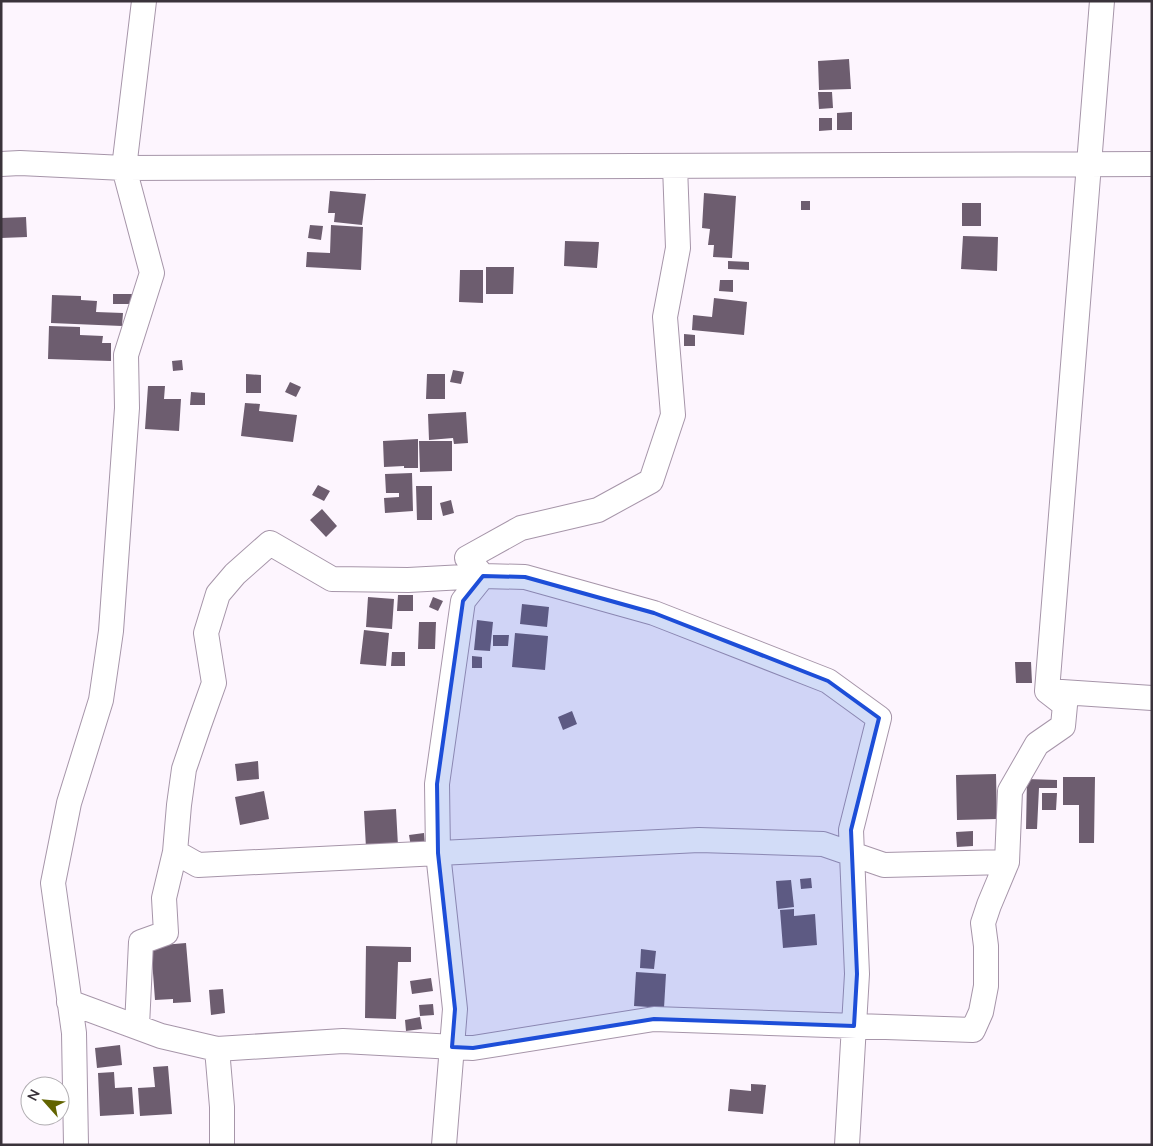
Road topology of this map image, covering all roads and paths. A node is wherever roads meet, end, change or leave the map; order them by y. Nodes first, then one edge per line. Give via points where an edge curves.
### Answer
1 (144, 1) edge
2 (1102, 1) edge
3 (1, 164) edge
4 (1089, 164) junction
5 (1152, 164) edge
6 (675, 166) junction
7 (124, 168) junction
8 (483, 576) junction
9 (1047, 691) junction
10 (1152, 698) edge
11 (175, 852) junction
12 (438, 853) junction
13 (852, 854) junction
14 (1008, 862) junction
15 (69, 1002) junction
16 (136, 1026) junction
17 (854, 1026) junction
18 (452, 1047) junction
19 (216, 1049) junction
20 (76, 1145) edge
21 (222, 1145) edge
22 (444, 1145) edge
23 (847, 1145) edge

1 - 7 street
2 - 4 street
3 - 7 street
4 - 5 street
4 - 6 street
4 - 9 street
6 - 7 street
6 - 8 street via 678,248 665,317 673,415 651,480 598,510 521,528 468,558
7 - 15 street via 152,273 126,355 127,408 111,631 100,700 69,803 52,883
8 - 11 street via 408,580 332,579 270,543 218,594 206,633 214,683 184,770
8 - 12 street via 463,601 437,784
8 - 13 street via 525,577 654,613 828,681 879,718 851,830
9 - 10 street
9 - 14 street via 1065,705 1063,726 1037,744 1010,791
11 - 12 street via 198,865
11 - 16 street via 164,898 166,933 141,942
12 - 13 street via 699,840 823,844
12 - 18 street via 455,1009
13 - 14 street via 884,865
13 - 17 street via 857,974
14 - 17 street via 982,923 986,946 986,986 981,1012 973,1030
15 - 16 street
15 - 20 street via 74,1033
16 - 19 street via 161,1036
17 - 18 street via 654,1020 472,1048
17 - 23 street
18 - 19 street via 343,1041
18 - 22 street
19 - 21 street

